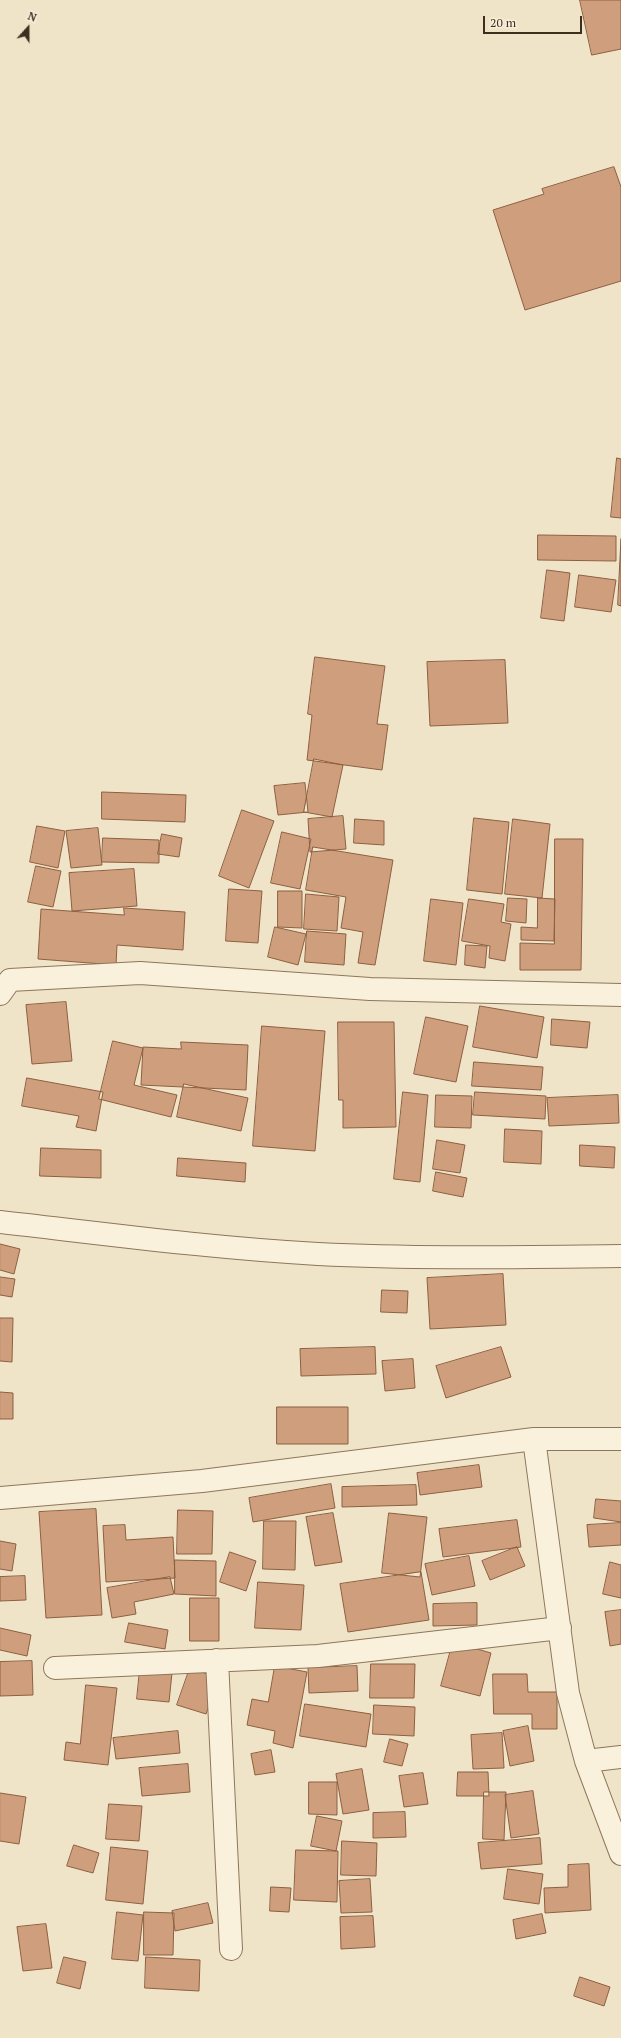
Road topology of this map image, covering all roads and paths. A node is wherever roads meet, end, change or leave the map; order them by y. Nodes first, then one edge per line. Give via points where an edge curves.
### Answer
1 (0, 994) edge
2 (621, 994) edge
3 (0, 1222) edge
4 (621, 1256) edge
5 (621, 1438) edge
6 (534, 1439) junction
7 (0, 1498) edge
8 (560, 1628) junction
9 (217, 1660) junction
10 (55, 1668) dead end
11 (621, 1757) edge
12 (586, 1761) junction
13 (621, 1854) edge
14 (230, 1949) dead end

1 - 2 street via 10,980 140,973 370,989
3 - 4 street via 169,1242 317,1254 465,1258
5 - 6 street
6 - 7 street via 202,1481
6 - 8 street
8 - 9 street via 318,1656
8 - 12 street via 568,1693
9 - 10 street
9 - 14 street
11 - 12 street
12 - 13 street

